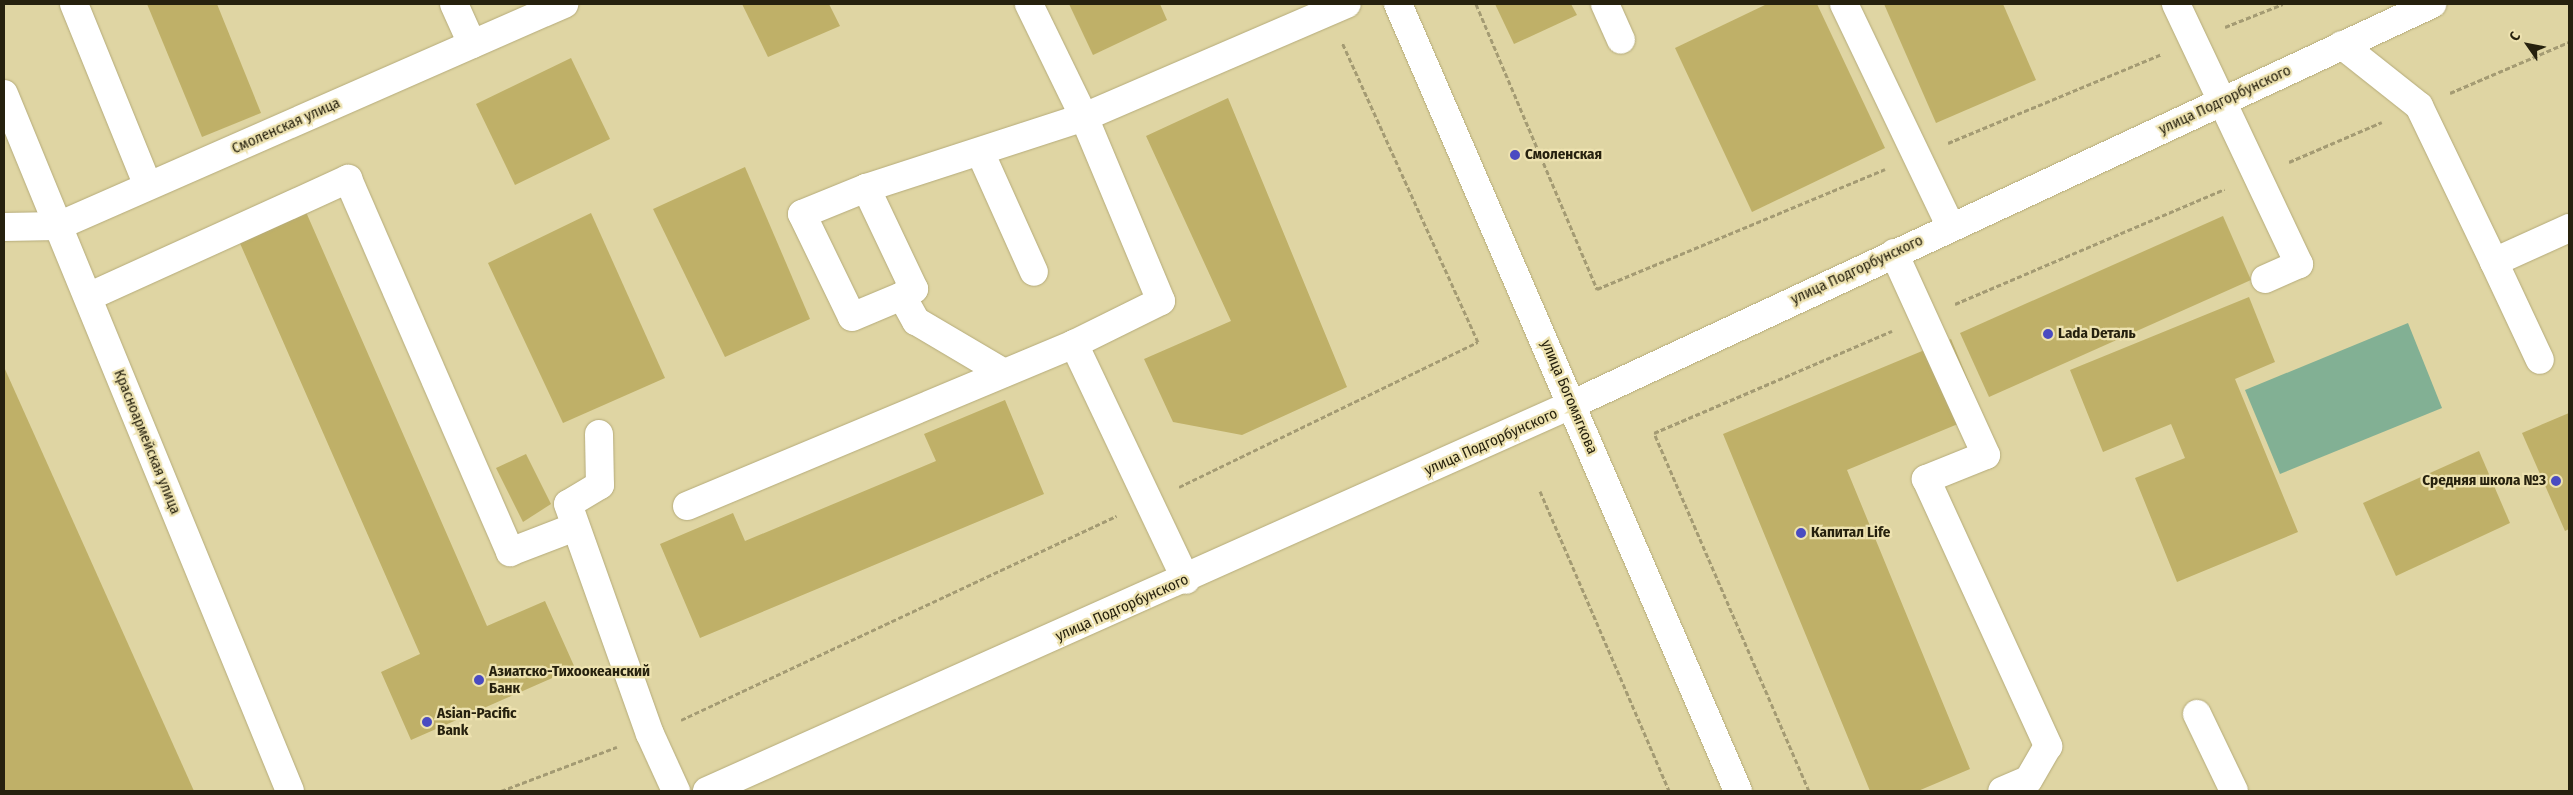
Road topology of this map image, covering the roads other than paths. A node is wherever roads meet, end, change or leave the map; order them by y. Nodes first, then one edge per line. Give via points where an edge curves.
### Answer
1 (74, 4) edge
2 (454, 4) edge
3 (564, 4) edge
4 (1030, 4) edge
5 (1398, 4) edge
6 (1605, 4) edge
7 (1844, 4) edge
8 (2176, 4) edge
9 (2432, 4) edge
10 (1338, 8) edge
11 (1622, 40) dead end
12 (472, 44) junction
13 (2342, 45) junction
14 (4, 94) edge
15 (2221, 101) junction
16 (1084, 117) junction
17 (981, 154) junction
18 (148, 186) junction
19 (866, 188) junction
20 (58, 226) junction
21 (4, 227) edge
22 (1952, 227) junction
23 (2569, 228) edge
24 (1894, 253) junction
25 (2494, 262) junction
26 (1034, 272) dead end
27 (2265, 279) dead end
28 (902, 296) junction
29 (88, 298) junction
30 (1074, 344) junction
31 (2540, 360) dead end
32 (1004, 373) junction
33 (1574, 404) junction
34 (599, 434) dead end
35 (687, 506) dead end
36 (576, 527) junction
37 (1186, 580) junction
38 (2198, 714) dead end
39 (290, 791) edge
40 (676, 791) edge
41 (707, 791) edge
42 (1738, 791) edge
43 (2002, 791) edge
44 (2234, 791) edge

1 - 18 street
2 - 12 street
3 - 12 street, Смоленская улица
4 - 16 street
5 - 33 street, улица Богомягкова
6 - 11 street
7 - 22 street
8 - 15 street
9 - 13 street, улица Подгорбунского
10 - 16 street
12 - 18 street, Смоленская улица
13 - 15 street, улица Подгорбунского
13 - 25 street via 2419,106
14 - 20 street, Красноармейская улица
15 - 22 street, улица Подгорбунского
15 - 27 street via 2259,174 2299,264
16 - 17 street
16 - 30 street via 1161,302
17 - 19 street
17 - 26 street
18 - 20 street, Смоленская улица
19 - 28 street via 914,289
19 - 28 street via 802,214 852,317
20 - 21 street, Смоленская улица
20 - 29 street, Красноармейская улица
22 - 24 street, улица Подгорбунского
23 - 25 street
24 - 33 street, улица Подгорбунского
24 - 43 street via 1926,317 1986,455 1926,479 2048,746 2028,780
25 - 31 street
28 - 32 street via 916,321
29 - 36 street via 348,179 510,552
29 - 39 street, Красноармейская улица
30 - 32 street
30 - 37 street
32 - 35 street
33 - 37 street, улица Подгорбунского
33 - 42 street, улица Богомягкова
34 - 36 street via 600,485 568,504
36 - 40 street via 650,734
37 - 41 street, улица Подгорбунского
38 - 44 street

